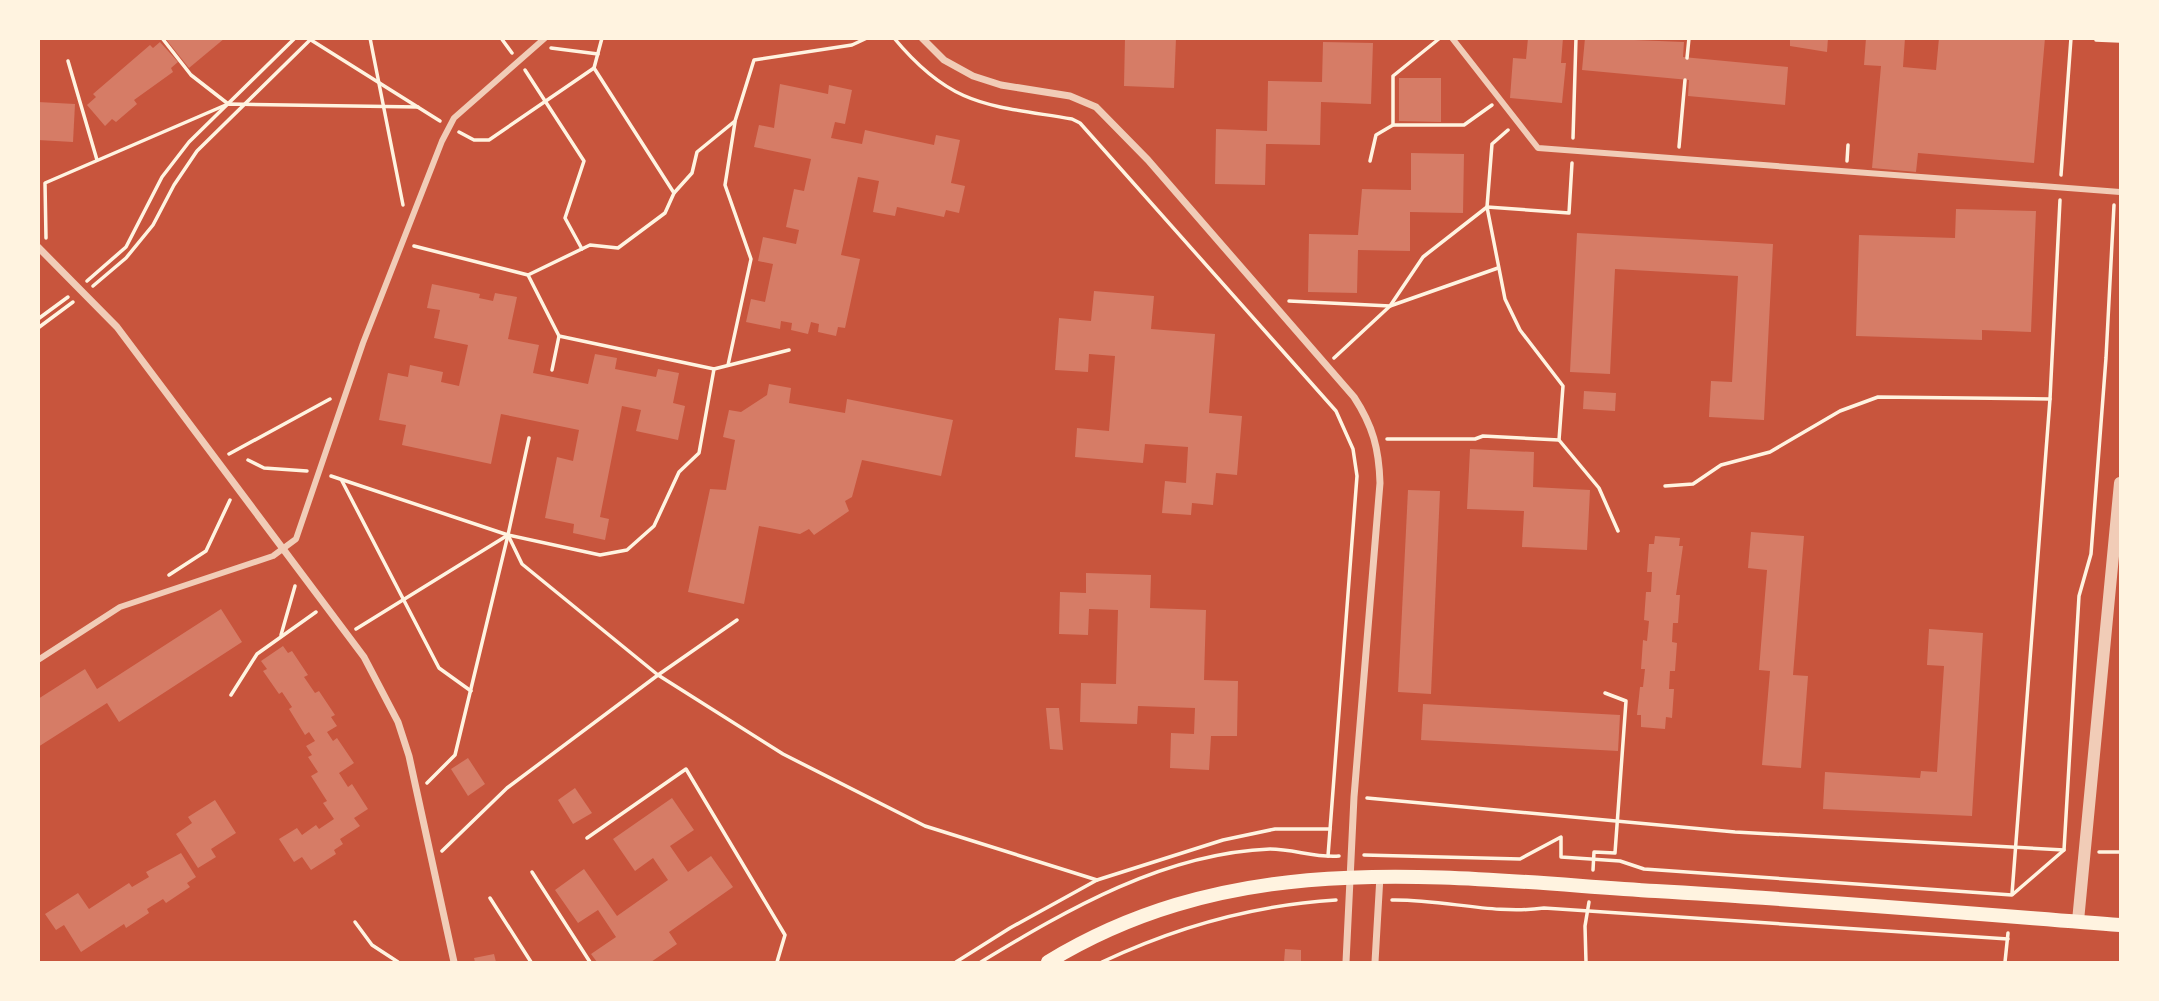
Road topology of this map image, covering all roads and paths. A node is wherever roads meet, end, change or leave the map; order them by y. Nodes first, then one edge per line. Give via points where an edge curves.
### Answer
1 (162, 38) edge
2 (295, 38) edge
3 (370, 38) edge
4 (502, 38) edge
5 (545, 38) edge
6 (602, 38) edge
7 (867, 38) edge
8 (894, 38) edge
9 (922, 38) edge
10 (1440, 38) edge
11 (1452, 38) edge
12 (1689, 38) edge
13 (2071, 38) edge
14 (311, 39) edge
15 (2096, 40) edge
16 (2120, 41) edge
17 (536, 46) junction
18 (598, 54) junction
19 (1687, 58) dead end
20 (68, 61) dead end
21 (518, 61) junction
22 (594, 68) junction
23 (1685, 80) dead end
24 (379, 83) junction
25 (1500, 99) junction
26 (547, 100) junction
27 (228, 104) junction
28 (244, 105) junction
29 (384, 107) junction
30 (418, 107) junction
31 (736, 117) junction
32 (1517, 121) junction
33 (1393, 125) junction
34 (449, 127) junction
35 (1678, 159) junction
36 (97, 161) junction
37 (1370, 161) dead end
38 (2060, 187) junction
39 (2118, 192) edge
40 (674, 193) junction
41 (1487, 207) junction
42 (408, 230) junction
43 (402, 244) junction
44 (38, 247) edge
45 (582, 249) junction
46 (47, 256) junction
47 (1498, 268) junction
48 (528, 275) junction
49 (81, 291) junction
50 (1269, 300) junction
51 (1390, 306) junction
52 (38, 318) edge
53 (38, 328) edge
54 (559, 336) junction
55 (789, 350) dead end
56 (728, 365) junction
57 (1325, 365) junction
58 (714, 369) junction
59 (552, 370) dead end
60 (349, 388) junction
61 (2050, 399) junction
62 (529, 438) dead end
63 (1376, 439) junction
64 (1559, 440) junction
65 (218, 460) junction
66 (248, 460) dead end
67 (320, 472) junction
68 (341, 479) junction
69 (2120, 483) edge
70 (237, 486) junction
71 (1665, 486) dead end
72 (1618, 531) dead end
73 (508, 535) junction
74 (285, 549) junction
75 (300, 569) junction
76 (163, 579) dead end
77 (403, 598) junction
78 (327, 604) junction
79 (737, 620) dead end
80 (349, 634) junction
81 (280, 638) junction
82 (38, 660) edge
83 (658, 675) junction
84 (471, 691) junction
85 (1605, 693) dead end
86 (231, 695) dead end
87 (418, 792) junction
88 (1333, 795) junction
89 (1354, 797) junction
90 (1618, 821) junction
91 (1331, 829) junction
92 (587, 838) dead end
93 (1616, 838) dead end
94 (2016, 846) junction
95 (2064, 850) junction
96 (2085, 851) junction
97 (2120, 852) edge
98 (1351, 856) junction
99 (1328, 857) junction
100 (433, 860) junction
101 (532, 872) dead end
102 (1352, 875) junction
103 (1380, 875) junction
104 (1328, 877) junction
105 (1097, 880) junction
106 (2012, 895) junction
107 (490, 898) dead end
108 (1350, 900) junction
109 (1379, 900) junction
110 (2010, 917) junction
111 (2078, 921) junction
112 (355, 922) dead end
113 (2120, 925) edge
114 (2008, 939) junction
115 (398, 962) edge
116 (454, 962) edge
117 (531, 962) edge
118 (590, 962) edge
119 (777, 962) edge
120 (956, 962) edge
121 (981, 962) edge
122 (1048, 962) edge
123 (1102, 962) edge
124 (1346, 962) edge
125 (1375, 962) edge
126 (2005, 962) edge

1 - 27 path via 191,75
2 - 27 path
3 - 24 path
4 - 21 path
5 - 17 street
6 - 18 path
7 - 31 path via 852,45 754,60
8 - 88 path via 920,70 955,93 979,103 1080,123 1336,411 1347,429 1357,476
9 - 50 street via 944,60 974,76 1070,96 1096,107
10 - 33 path via 1393,76
11 - 25 street
12 - 19 path
13 - 38 path
14 - 24 path
14 - 28 path
15 - 16 path
17 - 18 path
17 - 21 street
18 - 22 path
20 - 36 path
21 - 26 path
21 - 34 street
22 - 26 path
22 - 40 path
23 - 35 path
24 - 29 path
24 - 30 path
25 - 32 street
25 - 33 path via 1464,125
26 - 34 path via 489,140 474,140
26 - 45 path via 584,161 565,218
27 - 28 path
27 - 36 path
27 - 49 path via 162,177 126,247
28 - 29 path
28 - 49 path via 197,151 153,225 127,258
29 - 30 path
29 - 42 path
30 - 34 path
31 - 40 path via 697,152 692,173
31 - 56 path via 725,185 751,259
32 - 35 street via 1538,148
32 - 41 path via 1492,144
33 - 37 path via 1376,135
34 - 42 street
35 - 38 street
36 - 46 path via 45,183
38 - 39 street
38 - 61 path
39 - 95 path via 2091,554 2079,596
40 - 45 path via 665,213 618,248 590,245
41 - 47 path
41 - 51 path via 1423,257
42 - 43 street
43 - 48 path
43 - 60 street
44 - 46 street
45 - 48 path
46 - 49 street
47 - 51 path
47 - 64 path via 1505,299 1520,330 1563,386
48 - 54 path
49 - 52 path
49 - 53 path
49 - 65 street via 117,327
50 - 51 path
50 - 57 street
51 - 57 path
54 - 58 path
54 - 59 path
55 - 56 path
56 - 58 path
57 - 63 street via 1354,397
58 - 73 path via 699,453 679,472 654,526 627,550 600,555
60 - 65 path
60 - 67 street
61 - 71 path via 1878,397 1840,411 1770,452 1721,464 1693,484
61 - 94 path
62 - 73 path
63 - 64 path via 1483,436
63 - 89 street via 1380,483
64 - 72 path via 1599,488
65 - 70 street
66 - 67 path via 264,468
67 - 68 path
67 - 74 street via 296,539
68 - 73 path
68 - 77 path
69 - 96 street
70 - 74 street
70 - 76 path via 206,551
73 - 77 path
73 - 83 path via 522,564
73 - 84 path
74 - 75 street
74 - 82 street via 120,607
75 - 78 street
75 - 81 path
77 - 80 path
77 - 84 path via 439,668
78 - 80 street
78 - 81 path
79 - 83 path
80 - 87 street via 397,722
81 - 86 path via 257,653
83 - 100 path via 507,789
83 - 105 path via 783,754 925,826
84 - 87 path via 455,755
85 - 90 path via 1626,701
87 - 100 street
88 - 89 path
88 - 91 path
89 - 90 path
89 - 98 street
90 - 93 path
90 - 94 path via 1735,832
91 - 99 path
91 - 105 path via 1275,830 1223,840
92 - 119 path via 685,769 785,935
94 - 95 path
94 - 106 path
95 - 96 path
95 - 106 path
96 - 97 path
96 - 111 street
98 - 99 path
98 - 102 street
98 - 106 path via 1520,859 1561,837 1561,857 1620,861 1644,869
99 - 104 path
99 - 121 path via 1271,849 1195,861 1105,891
100 - 116 street
101 - 118 path
102 - 103 main road
102 - 104 main road
102 - 108 street
103 - 109 street
103 - 110 main road
104 - 122 main road via 1266,883 1183,903 1088,940
105 - 120 path
106 - 110 path
107 - 117 path
108 - 123 path via 1253,911 1195,925
108 - 124 street
109 - 114 path
109 - 125 street
110 - 111 main road
110 - 114 path
111 - 113 main road
112 - 115 path via 372,945
114 - 126 path

